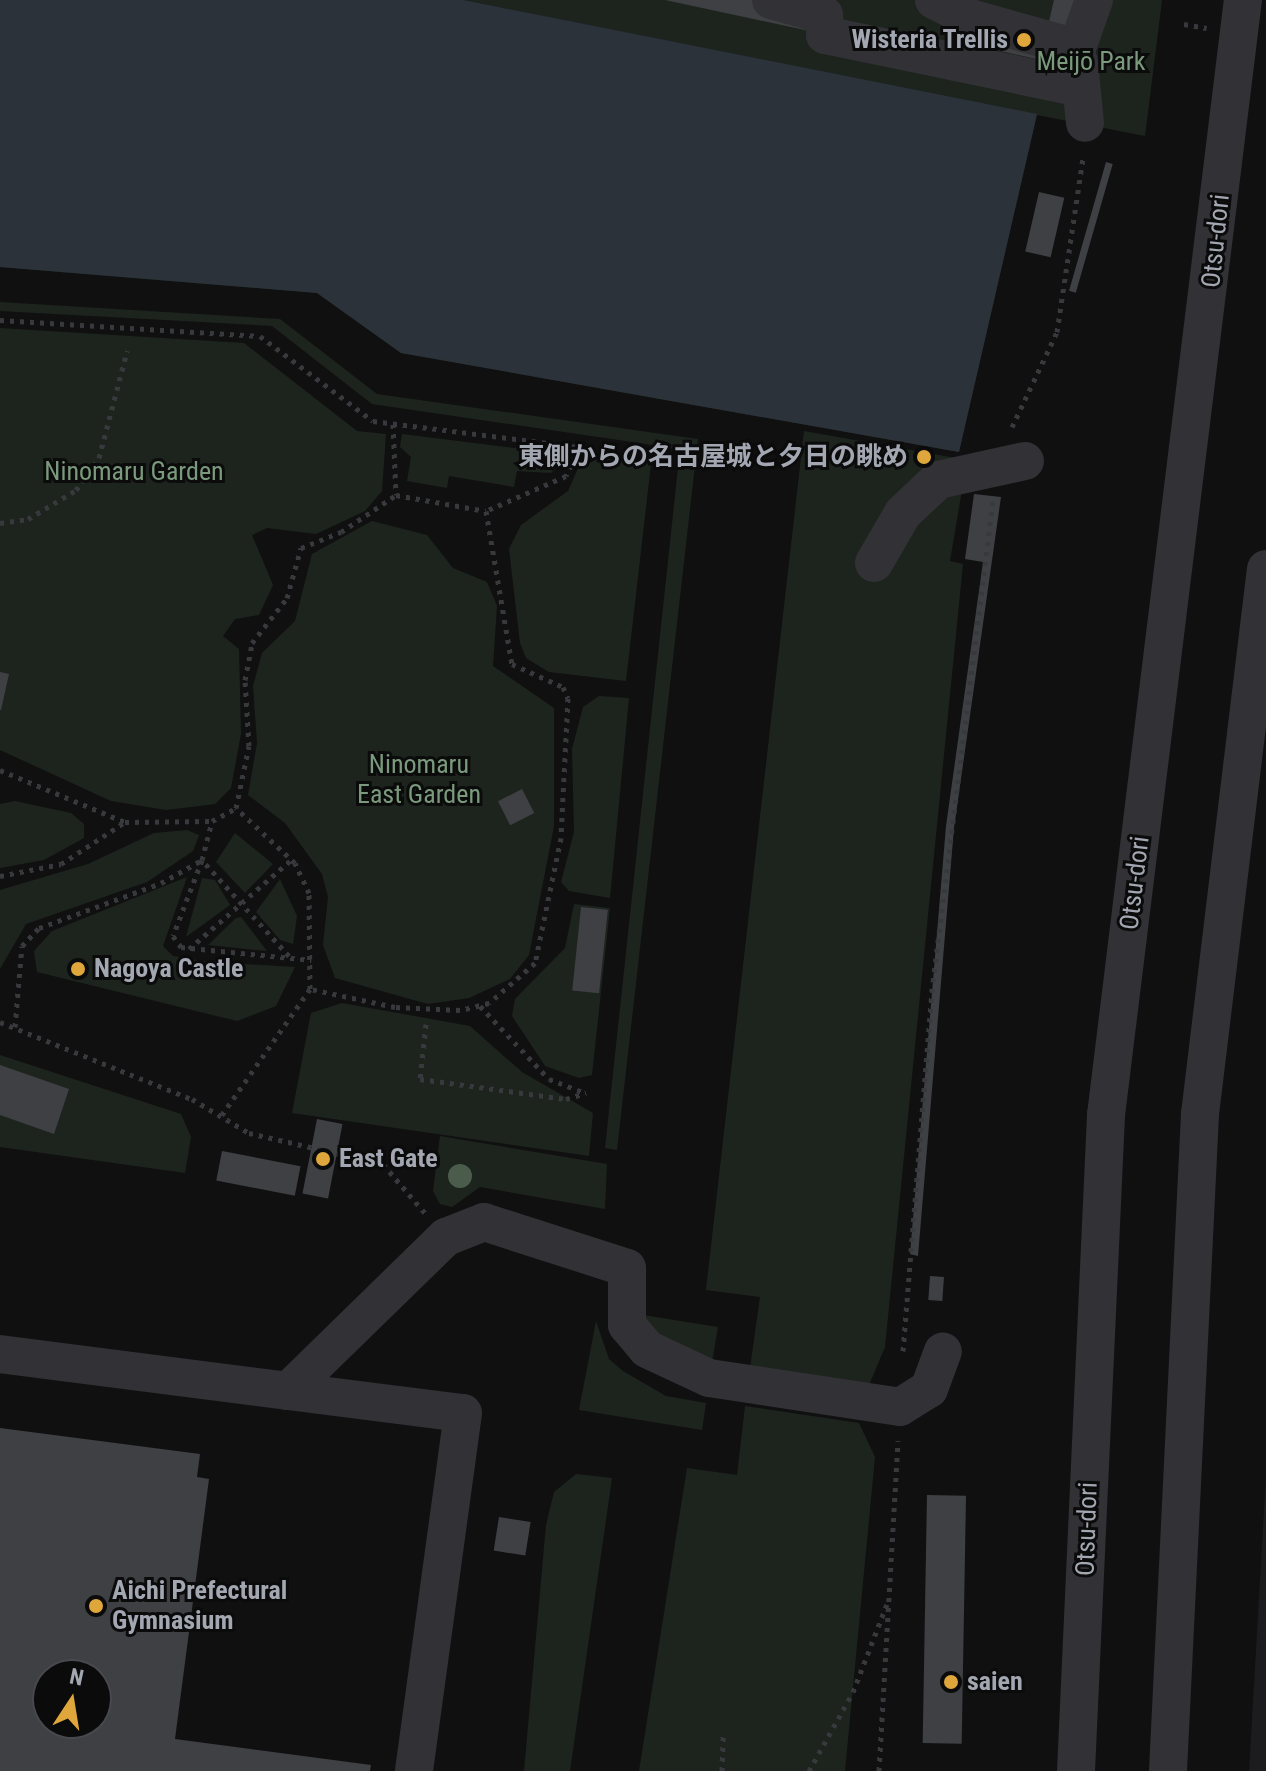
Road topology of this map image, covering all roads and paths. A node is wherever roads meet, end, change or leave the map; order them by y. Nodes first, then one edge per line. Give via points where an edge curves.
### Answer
1 (771, 0) edge
2 (934, 0) edge
3 (1094, 0) edge
4 (1243, 0) edge
5 (1077, 48) junction
6 (1083, 105) junction
7 (0, 320) edge
8 (127, 351) dead end
9 (393, 424) junction
10 (1011, 462) junction
11 (396, 495) junction
12 (486, 511) junction
13 (0, 523) edge
14 (874, 563) dead end
15 (1266, 569) edge
16 (0, 770) edge
17 (236, 808) junction
18 (212, 821) junction
19 (125, 822) junction
20 (292, 859) junction
21 (202, 860) junction
22 (0, 876) edge
23 (242, 906) junction
24 (189, 949) junction
25 (289, 956) junction
26 (311, 960) junction
27 (310, 989) junction
28 (480, 1006) junction
29 (426, 1024) dead end
30 (15, 1027) dead end
31 (221, 1116) dead end
32 (943, 1351) dead end
33 (0, 1354) edge
34 (288, 1391) junction
35 (900, 1407) junction
36 (889, 1599) junction
37 (723, 1735) dead end
38 (414, 1771) edge
39 (722, 1771) edge
40 (809, 1771) edge
41 (879, 1771) edge
42 (1076, 1771) edge
43 (1168, 1771) edge

1 - 6 street via 824,15 825,35
2 - 5 street via 970,18
3 - 5 street
4 - 42 street, Otsu-dori via 1106,1115
5 - 6 street
6 - 10 path via 1057,332
7 - 9 path via 260,336 373,421
8 - 13 path via 99,458 76,490 28,519
9 - 11 path
9 - 12 path via 580,447 566,476
10 - 14 street via 938,480 918,495
10 - 35 path via 933,982
11 - 12 path
11 - 17 path via 341,532 301,548 287,598 252,643 245,680 249,746
12 - 28 path via 512,664 563,687 568,698 561,838 545,938 516,984
15 - 43 street via 1200,1114
16 - 19 path
17 - 18 path
17 - 20 path
18 - 19 path
18 - 21 path
19 - 22 path via 61,864
20 - 23 path
20 - 26 path via 309,893
21 - 23 path
21 - 24 path via 173,936
21 - 30 path via 161,883 39,928 22,946
23 - 24 path
23 - 25 path
24 - 25 path
25 - 26 path
26 - 27 path
27 - 28 path via 426,1011
27 - 31 path
28 - 29 path via 549,1079 586,1093 566,1099 420,1079
32 - 35 street via 929,1389
33 - 34 street
34 - 35 street via 446,1237 484,1222 627,1268 627,1325 674,1366 709,1378
34 - 38 street via 463,1413
35 - 36 path
36 - 40 path via 853,1692
36 - 41 path
37 - 39 path

